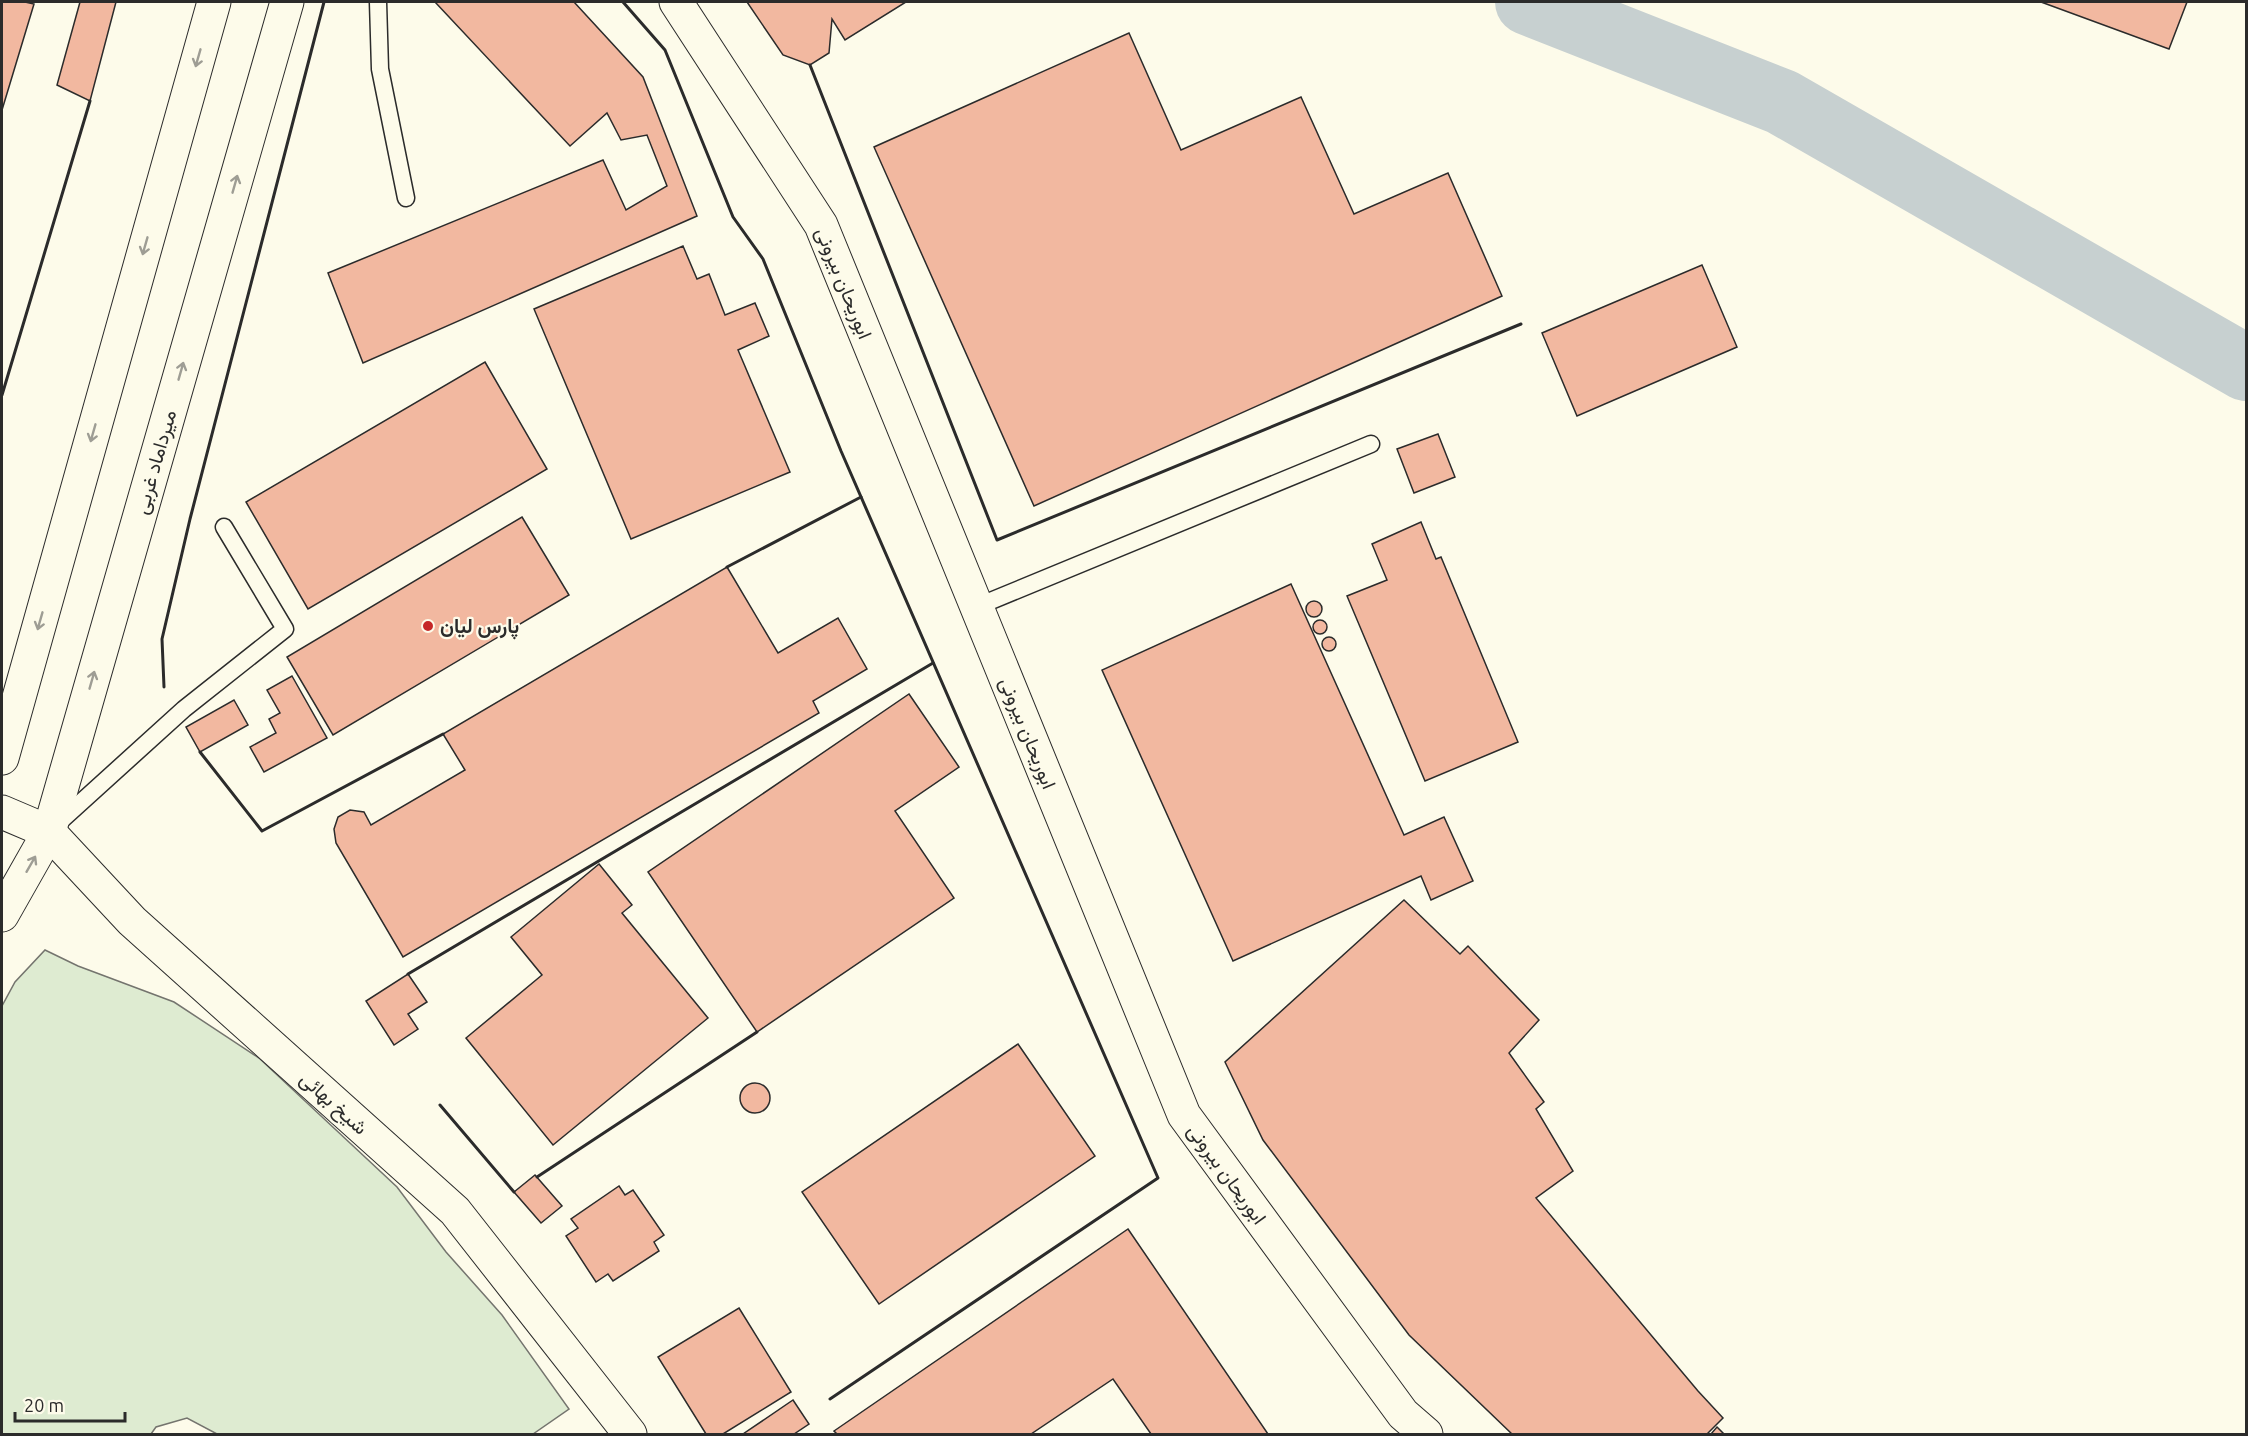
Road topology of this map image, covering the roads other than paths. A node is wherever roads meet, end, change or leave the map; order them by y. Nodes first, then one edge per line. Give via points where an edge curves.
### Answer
1 (214, 2) edge
2 (287, 2) edge
3 (378, 2) edge
4 (676, 2) edge
5 (406, 198) dead end
6 (1371, 444) dead end
7 (224, 527) dead end
8 (976, 607) junction
9 (2, 758) edge
10 (2, 812) edge
11 (49, 832) junction
12 (2, 915) edge
13 (630, 1434) edge
14 (1426, 1434) edge

1 -> 9 street
11 -> 2 street, میرداماد غربی
3 - 5 lane via 380,69
4 - 8 street, ابوریحان بیرونی via 821,225
6 - 8 lane
7 - 11 lane via 285,629 184,709
8 - 14 street, ابوریحان بیرونی via 1184,1115 1403,1414
10 - 11 street, شیخ بهائی
12 -> 11 street, میرداماد غربی
11 - 13 street, شیخ بهائی via 132,921 455,1212

